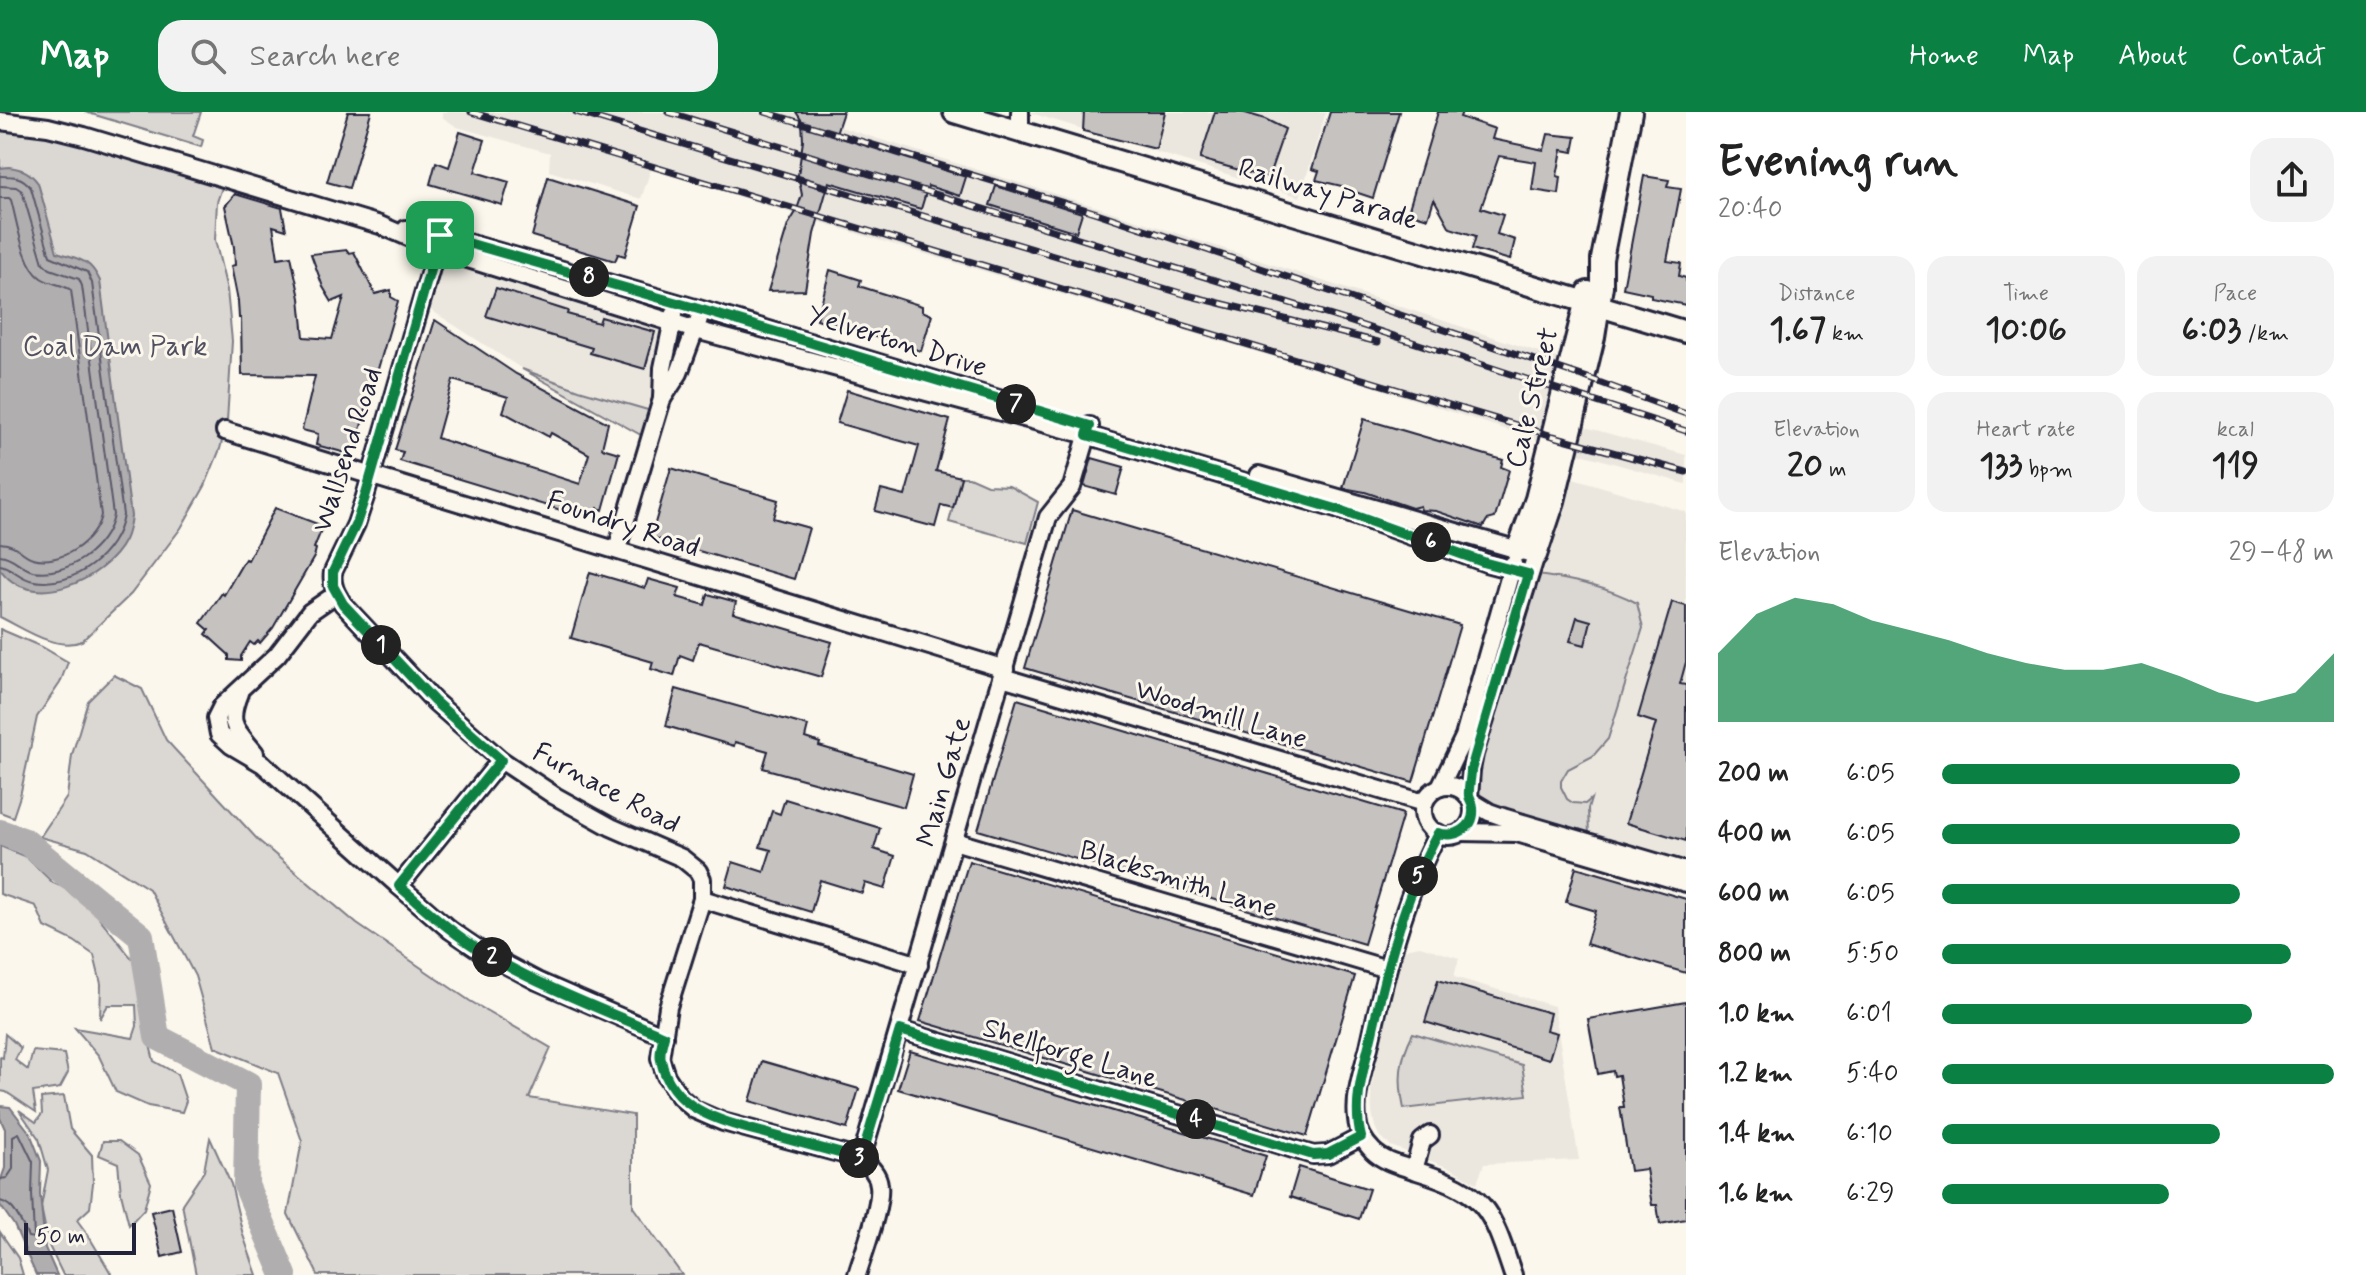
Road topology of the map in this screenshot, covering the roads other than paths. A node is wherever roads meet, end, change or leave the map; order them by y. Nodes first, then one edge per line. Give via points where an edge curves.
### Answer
1 (954, 112) edge
2 (1631, 112) edge
3 (0, 121) edge
4 (1020, 122) edge
5 (438, 242) junction
6 (676, 302) junction
7 (1592, 305) junction
8 (702, 310) junction
9 (672, 322) junction
10 (696, 330) junction
11 (1686, 332) edge
12 (662, 399) junction
13 (225, 431) dead end
14 (1089, 431) junction
15 (371, 475) junction
16 (617, 549) junction
17 (1523, 562) junction
18 (336, 594) junction
19 (1004, 673) junction
20 (501, 760) junction
21 (1440, 787) junction
22 (1470, 799) junction
23 (1424, 803) junction
24 (1461, 832) junction
25 (1438, 833) junction
26 (954, 841) junction
27 (1686, 871) edge
28 (1686, 883) edge
29 (399, 886) junction
30 (702, 899) junction
31 (919, 965) junction
32 (1387, 969) junction
33 (900, 1030) junction
34 (664, 1036) junction
35 (1430, 1135) dead end
36 (1361, 1137) junction
37 (861, 1159) junction
38 (1414, 1170) junction
39 (857, 1275) edge
40 (1513, 1275) edge

1 - 4 street, Railway Parade
2 - 7 street, Cale Street via 1602,259 1602,286
3 - 5 street, Yelverton Drive via 84,136
4 - 7 street, Railway Parade
5 - 6 street, Yelverton Drive
5 - 9 street, Yelverton Drive
5 - 15 street, Wallsend Road
6 - 8 street, Yelverton Drive
6 - 9 street
7 - 11 street, Railway Parade
7 - 17 street, Cale Street via 1592,347 1554,501
8 - 10 street
8 - 14 street, Yelverton Drive
9 - 10 street, Yelverton Drive
9 - 12 street
10 - 12 street
10 - 14 street, Yelverton Drive
12 - 16 street
13 - 15 street, Foundry Road
14 - 17 street, Yelverton Drive
14 - 19 street, Main Gate via 1072,487 1048,517
15 - 16 street, Foundry Road
15 - 18 street, Wallsend Road via 333,572
16 - 19 street, Foundry Road
17 - 21 street via 1464,737
17 - 22 street via 1474,754
18 - 20 street, Furnace Road via 434,701
18 - 29 street via 310,612 240,692 232,712 234,727 263,764
19 - 23 street, Woodmill Lane
19 - 26 street, Main Gate
20 - 29 street
20 - 30 street, Furnace Road via 611,827 691,863 702,879
21 - 22 street via 1457,787
21 - 23 street
22 - 24 street via 1471,822
22 - 27 street via 1506,818
23 - 25 street via 1427,824
24 - 25 street
24 - 28 street via 1517,833
25 - 32 street via 1411,893
26 - 31 street, Main Gate
26 - 32 street, Blacksmith Lane
29 - 34 street via 484,953
30 - 31 street
30 - 34 street
31 - 33 street, Main Gate
32 - 36 street via 1357,1097
33 - 36 street, Shellforge Lane via 1313,1155 1328,1154
33 - 37 street, Main Gate
34 - 37 street via 660,1058 666,1076 695,1110
35 - 38 street via 1422,1141
36 - 38 street via 1374,1153
37 - 39 street via 879,1185
38 - 40 street via 1446,1180 1483,1206 1498,1228

